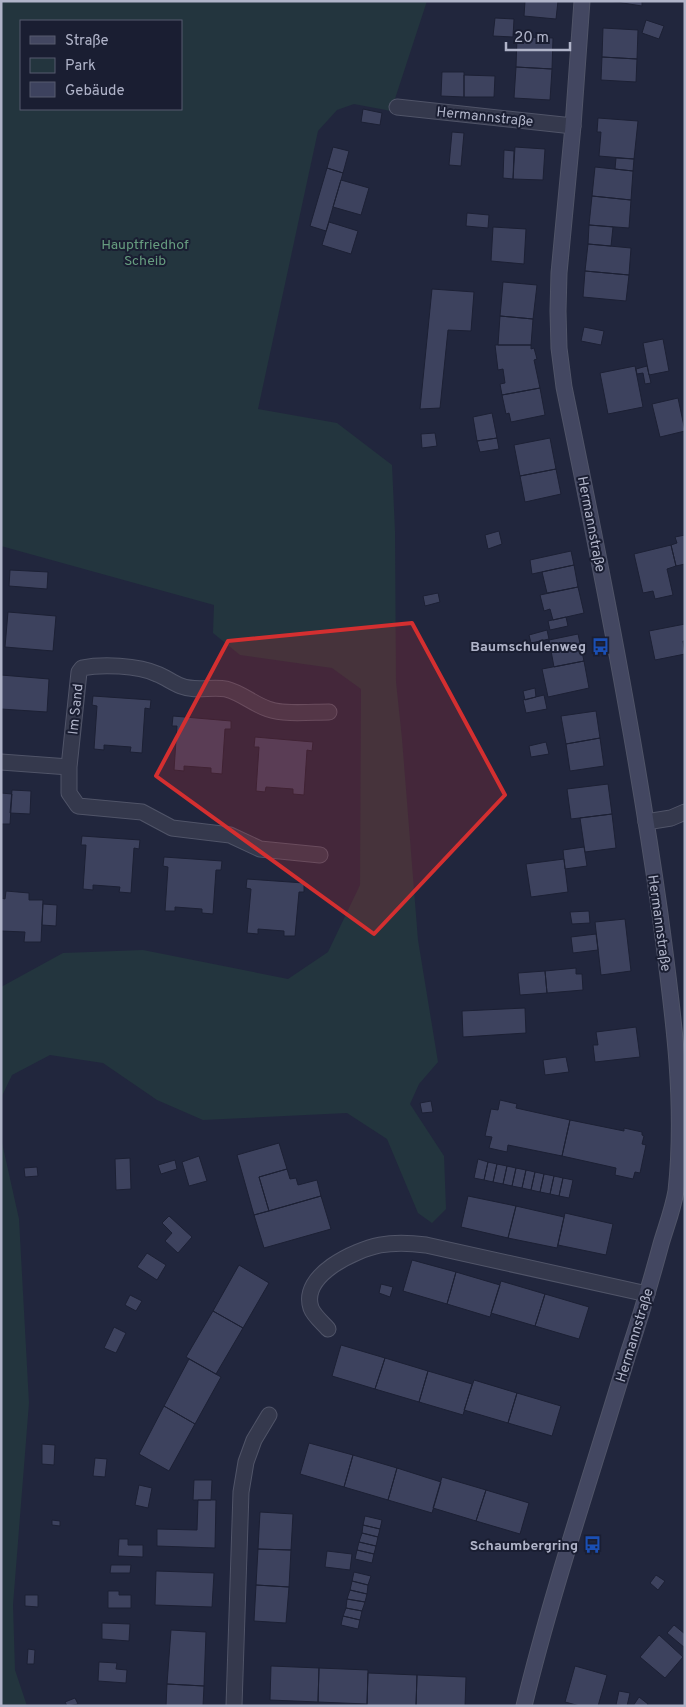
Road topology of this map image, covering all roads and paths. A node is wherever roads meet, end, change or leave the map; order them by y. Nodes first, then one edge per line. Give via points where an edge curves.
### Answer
1 (582, 1) edge
2 (397, 107) dead end
3 (573, 126) junction
4 (329, 712) dead end
5 (1, 762) edge
6 (69, 766) junction
7 (685, 812) edge
8 (646, 822) junction
9 (320, 855) dead end
10 (647, 1294) junction
11 (328, 1329) dead end
12 (269, 1415) dead end
13 (234, 1706) edge
14 (524, 1706) edge

1 - 3 street, Hermannstraße
2 - 3 street, Hermannstraße
3 - 8 street, Hermannstraße via 559,273 559,348 630,718
4 - 6 street, Im Sand via 275,711 237,692 191,689 144,669 95,665 79,672
5 - 6 street
6 - 9 street, Im Sand via 69,793 78,806 142,812 172,828 230,835 260,849
7 - 8 street
8 - 10 street, Hermannstraße via 668,978 681,1116 675,1197
10 - 11 street via 426,1245 408,1242 380,1245 335,1263 317,1279 310,1296 311,1308
10 - 14 street, Hermannstraße
12 - 13 street via 254,1440 241,1492

